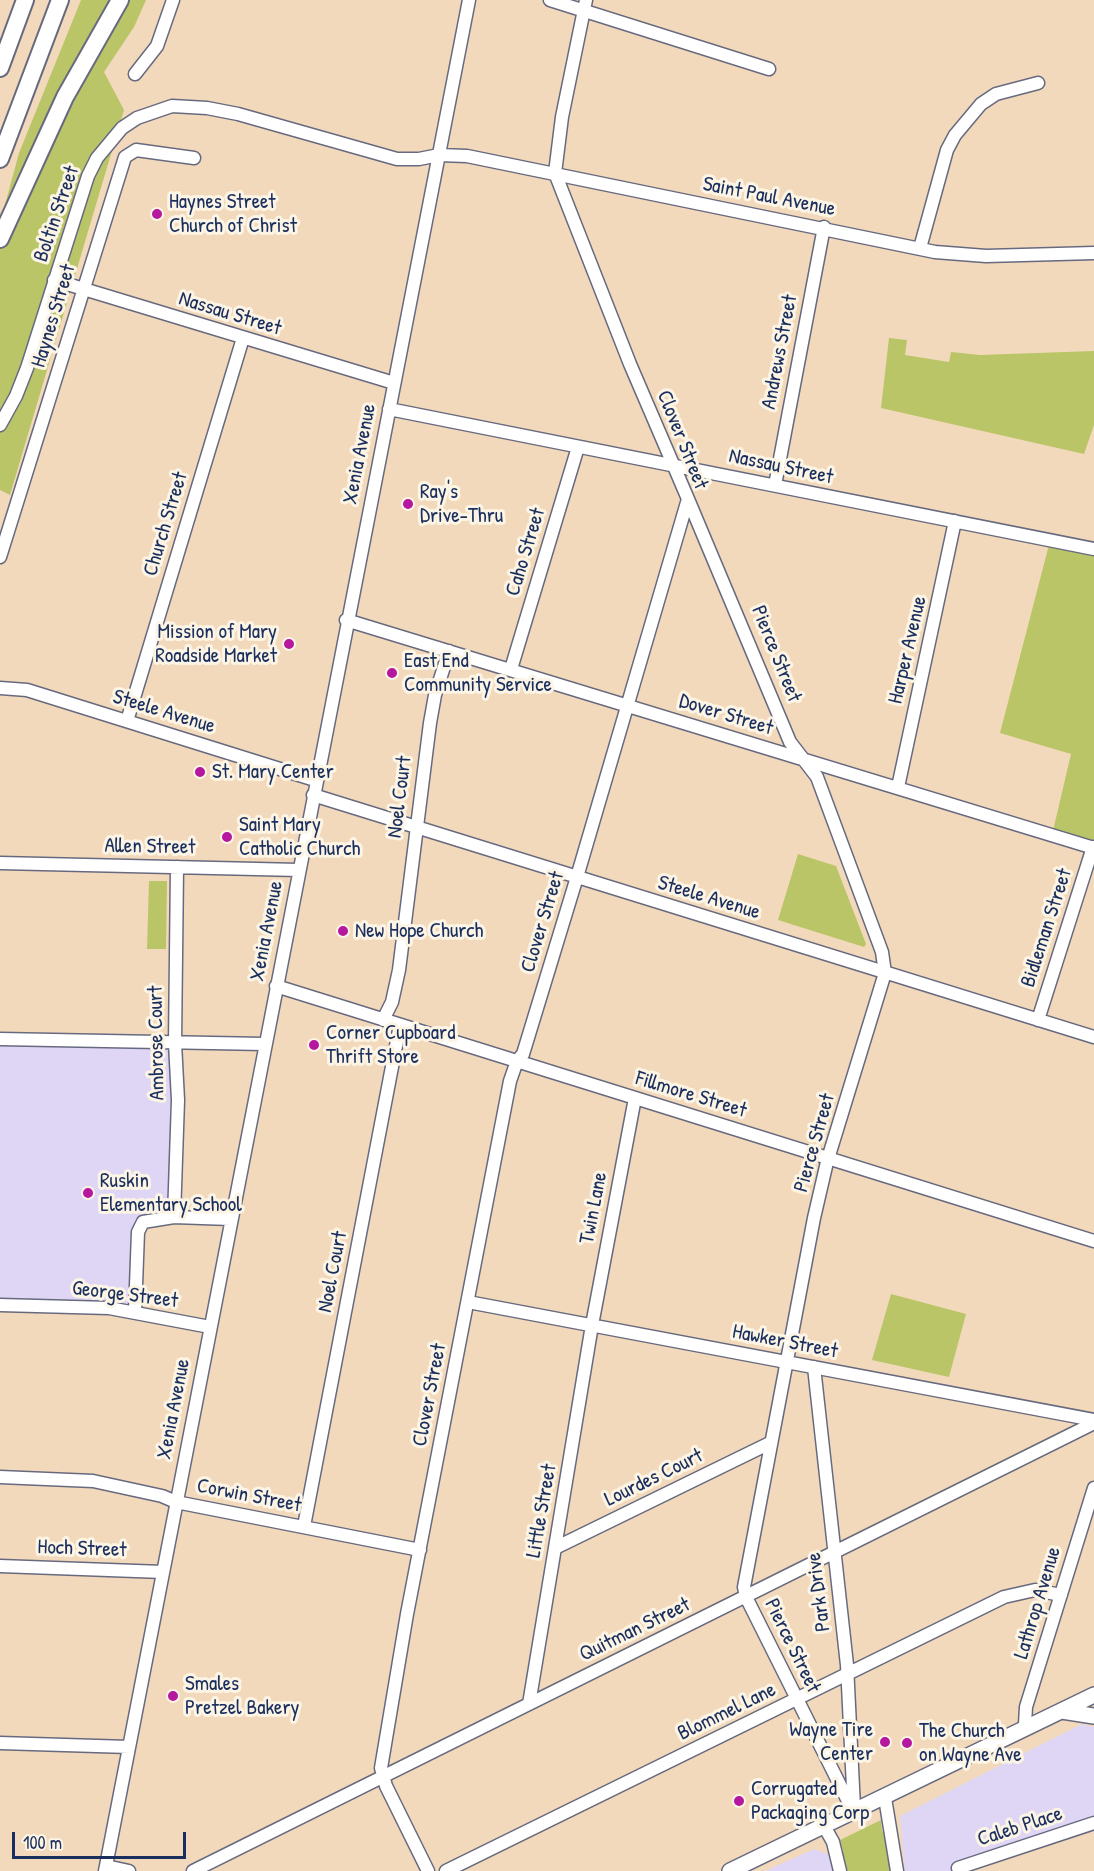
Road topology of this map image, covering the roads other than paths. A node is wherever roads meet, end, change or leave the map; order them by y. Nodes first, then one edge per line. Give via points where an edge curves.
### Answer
1 (25, 0) edge
2 (60, 0) edge
3 (120, 0) edge
4 (172, 0) edge
5 (469, 0) edge
6 (550, 0) edge
7 (585, 5) edge
8 (0, 68) edge
9 (769, 69) dead end
10 (135, 74) dead end
11 (1038, 83) dead end
12 (439, 155) junction
13 (194, 158) dead end
14 (0, 159) edge
15 (555, 173) junction
16 (824, 227) junction
17 (0, 239) edge
18 (920, 248) junction
19 (1094, 253) edge
20 (54, 280) junction
21 (83, 289) junction
22 (243, 338) junction
23 (394, 383) junction
24 (389, 409) junction
25 (0, 425) edge
26 (578, 447) junction
27 (674, 465) junction
28 (775, 485) junction
29 (688, 499) junction
30 (956, 521) junction
31 (1094, 549) edge
32 (0, 557) edge
33 (346, 620) junction
34 (449, 651) junction
35 (511, 669) junction
36 (0, 688) edge
37 (628, 704) junction
38 (127, 721) junction
39 (804, 759) junction
40 (315, 780) junction
41 (898, 787) junction
42 (313, 795) junction
43 (416, 827) junction
44 (1094, 848) edge
45 (0, 863) edge
46 (177, 867) junction
47 (299, 870) junction
48 (577, 877) junction
49 (885, 973) junction
50 (276, 986) junction
51 (383, 1020) junction
52 (1038, 1020) junction
53 (400, 1025) junction
54 (1094, 1037) edge
55 (0, 1039) edge
56 (175, 1043) junction
57 (264, 1044) junction
58 (517, 1061) junction
59 (635, 1098) junction
60 (829, 1158) junction
61 (174, 1217) junction
62 (230, 1219) junction
63 (1094, 1241) edge
64 (468, 1302) junction
65 (0, 1305) edge
66 (135, 1312) junction
67 (592, 1325) junction
68 (210, 1327) junction
69 (788, 1362) junction
70 (814, 1367) junction
71 (1094, 1422) edge
72 (770, 1443) junction
73 (0, 1477) edge
74 (1094, 1488) edge
75 (176, 1502) junction
76 (304, 1526) junction
77 (555, 1548) junction
78 (420, 1550) junction
79 (834, 1553) junction
80 (0, 1566) edge
81 (163, 1572) junction
82 (1061, 1595) junction
83 (746, 1597) junction
84 (847, 1674) junction
85 (1094, 1695) edge
86 (796, 1700) junction
87 (529, 1704) junction
88 (1062, 1711) junction
89 (1094, 1716) edge
90 (1031, 1726) junction
91 (0, 1743) edge
92 (129, 1748) junction
93 (383, 1777) junction
94 (885, 1798) junction
95 (854, 1813) junction
96 (1094, 1823) edge
97 (824, 1826) junction
98 (106, 1868) edge
99 (958, 1868) dead end
100 (129, 1871) edge
101 (193, 1871) edge
102 (428, 1871) edge
103 (447, 1871) edge
104 (730, 1871) edge
105 (840, 1871) edge
106 (897, 1871) edge

1 - 8 highway
2 - 14 highway
3 - 17 highway via 65,97
4 - 10 street via 157,46
5 - 12 street, Xenia Avenue
6 - 7 street
7 - 9 street
7 - 15 street, Clover Street
11 - 18 street via 996,94 981,104 955,135 947,150
12 - 15 street, Saint Paul Avenue via 467,156
12 - 20 street, Boltin Street via 397,159 207,108 172,106 154,111 122,128 97,158
12 - 23 street, Xenia Avenue
13 - 21 street, Haynes Street via 136,150 125,157
15 - 16 street, Saint Paul Avenue
15 - 27 street, Clover Street
16 - 18 street, Saint Paul Avenue
16 - 28 street, Andrews Street
18 - 19 street, Saint Paul Avenue via 986,256
20 - 21 street, Nassau Street
20 - 25 street, Boltin Street via 27,368
21 - 22 street, Nassau Street
21 - 32 street, Haynes Street
22 - 23 street, Nassau Street
22 - 38 street, Church Street
23 - 24 street, Xenia Avenue
24 - 26 street, Nassau Street
24 - 33 street, Xenia Avenue
26 - 27 street, Nassau Street
26 - 35 street, Caho Street
27 - 28 street, Nassau Street
27 - 29 street, Clover Street
28 - 30 street, Nassau Street
29 - 37 street, Clover Street
29 - 39 street, Pierce Street via 790,742
30 - 31 street, Nassau Street
30 - 41 street, Harper Avenue
33 - 34 street, Dover Street
33 - 40 street, Xenia Avenue
34 - 35 street, Dover Street
34 - 43 street, Noel Court via 435,695
35 - 37 street, Dover Street
36 - 38 street, Steele Avenue via 27,690
37 - 39 street, Dover Street
37 - 48 street, Clover Street
38 - 40 street, Steele Avenue
39 - 41 street, Dover Street
39 - 49 street, Pierce Street via 817,777 882,952
40 - 42 street, Xenia Avenue
41 - 44 street, Dover Street
42 - 43 street, Steele Avenue
42 - 47 street, Xenia Avenue
43 - 48 street, Steele Avenue
43 - 51 street, Noel Court via 399,970 392,1002
44 - 52 street, Bidleman Street
45 - 46 street, Allen Street
46 - 47 street, Allen Street
46 - 56 street, Ambrose Court
47 - 50 street, Xenia Avenue
48 - 49 street, Steele Avenue
48 - 58 street, Clover Street via 523,1054
49 - 52 street, Steele Avenue
49 - 60 street, Pierce Street
50 - 51 street, Fillmore Street
50 - 57 street, Xenia Avenue
51 - 53 street, Fillmore Street
52 - 54 street, Steele Avenue
53 - 58 street, Fillmore Street
53 - 76 street, Noel Court
55 - 56 street
56 - 57 street
56 - 61 street, Ambrose Court via 178,1100
57 - 62 street, Xenia Avenue
58 - 59 street, Fillmore Street
58 - 64 street, Clover Street
59 - 60 street, Fillmore Street
59 - 67 street, Twin Lane
60 - 63 street, Fillmore Street
60 - 69 street, Pierce Street
61 - 62 street
61 - 66 street via 147,1220 139,1227
62 - 68 street, Xenia Avenue
64 - 67 street, Hawker Street
64 - 78 street, Clover Street
65 - 66 street, George Street
66 - 68 street, George Street
67 - 69 street, Hawker Street
67 - 77 street, Little Street
68 - 75 street, Xenia Avenue
69 - 70 street, Hawker Street
69 - 72 street, Pierce Street
70 - 71 street, Hawker Street
70 - 79 street, Park Drive
71 - 79 street, Quitman Street
72 - 77 street, Lourdes Court
72 - 83 street, Pierce Street via 744,1587
73 - 75 street, Corwin Street via 93,1481
74 - 82 street, Lathrop Avenue
75 - 76 street, Corwin Street
75 - 81 street, Xenia Avenue
76 - 78 street, Corwin Street
77 - 87 street, Little Street
78 - 93 street, Clover Street via 380,1760
79 - 83 street, Quitman Street
79 - 84 street, Park Drive
80 - 81 street, Hoch Street
81 - 92 street, Xenia Avenue
82 - 84 street, Blommel Lane via 1035,1590 1004,1597
82 - 90 street, Lathrop Avenue via 1026,1707 1025,1724
83 - 86 street, Pierce Street
83 - 87 street, Quitman Street
84 - 86 street, Blommel Lane
84 - 95 street, Park Drive
85 - 88 main road
86 - 95 street, Pierce Street
86 - 103 street, Blommel Lane
87 - 93 street, Quitman Street
88 - 89 main road
88 - 90 main road
90 - 94 main road
91 - 92 street
92 - 98 street, Xenia Avenue
93 - 101 street, Quitman Street
93 - 102 street, Clover Street
94 - 95 main road
94 - 106 street
95 - 97 main road
96 - 99 street, Caleb Place
97 - 104 main road
97 - 105 street via 833,1842
98 - 100 street

